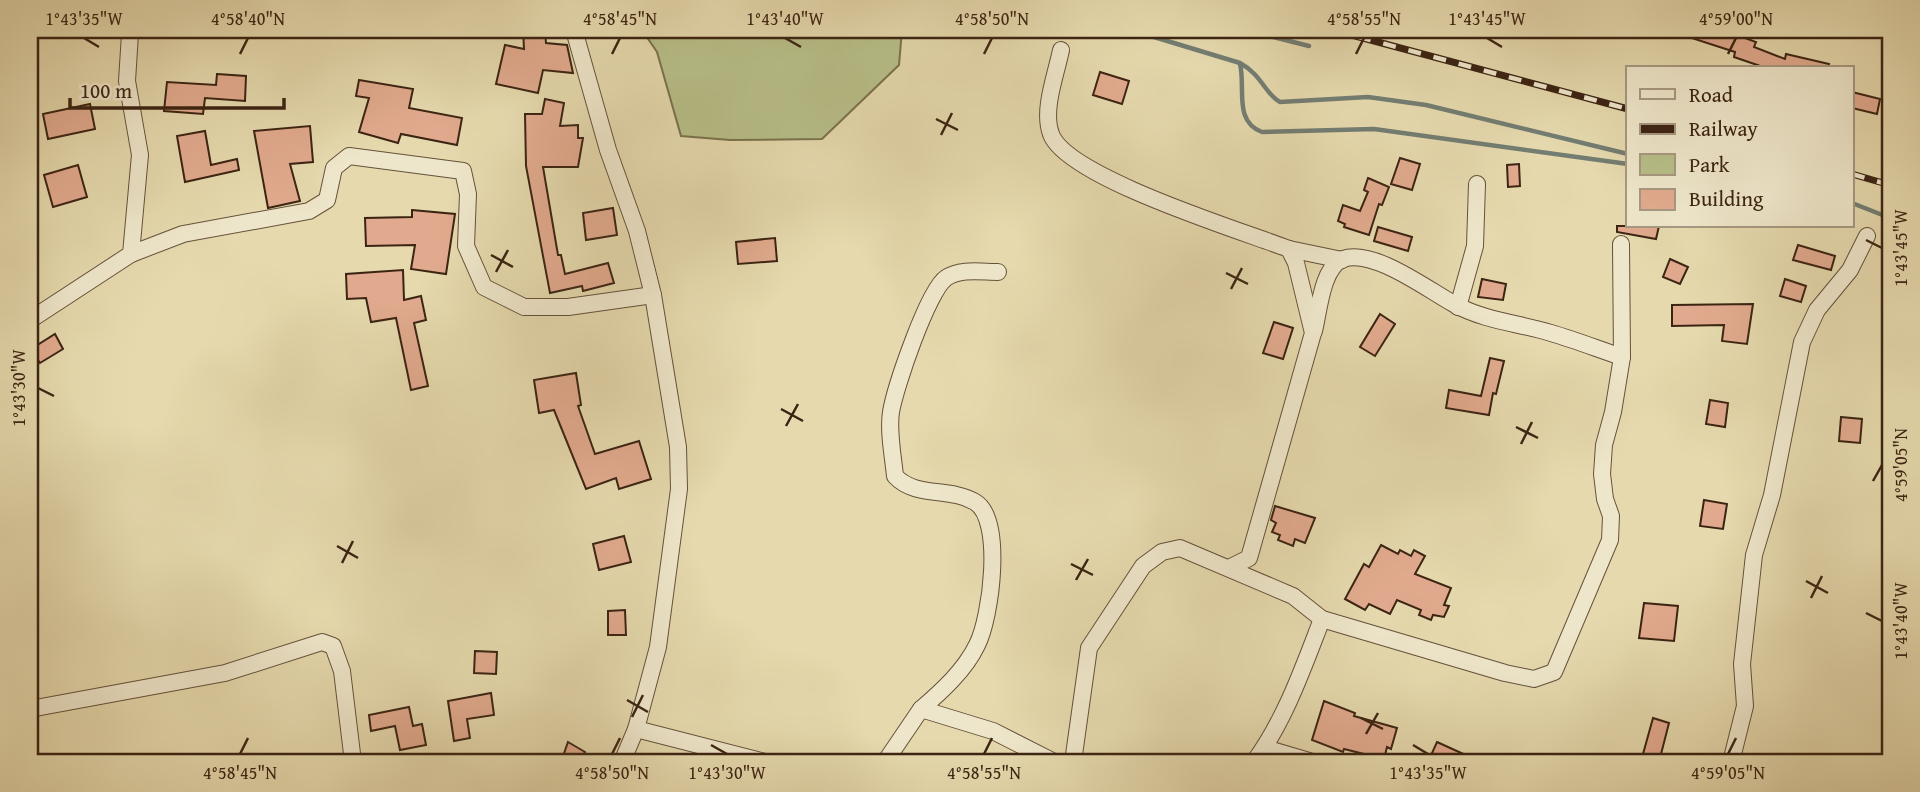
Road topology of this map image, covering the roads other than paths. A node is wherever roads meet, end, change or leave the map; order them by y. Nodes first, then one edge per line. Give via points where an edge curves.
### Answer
1 (574, 30) edge
2 (130, 34) dead end
3 (1061, 50) dead end
4 (1477, 184) dead end
5 (1867, 236) dead end
6 (1621, 244) dead end
7 (1289, 249) junction
8 (131, 254) junction
9 (1342, 260) junction
10 (999, 272) dead end
11 (653, 295) junction
12 (1458, 307) junction
13 (30, 320) edge
14 (1313, 333) junction
15 (1622, 357) junction
16 (1229, 568) junction
17 (1322, 620) junction
18 (30, 709) edge
19 (921, 709) junction
20 (636, 729) junction
21 (1265, 748) junction
22 (353, 762) edge
23 (622, 762) edge
24 (765, 762) edge
25 (885, 762) edge
26 (1054, 762) edge
27 (1073, 762) edge
28 (1254, 762) edge
29 (1312, 762) edge
30 (1731, 762) edge

1 - 11 street
2 - 8 street via 127,81 140,155
3 - 7 street via 1048,119 1051,136 1060,148 1091,171 1134,192
4 - 12 street via 1475,246
5 - 30 street via 1850,270 1817,310 1802,342 1772,495 1755,555 1742,664 1745,706
6 - 15 street
7 - 9 street
7 - 14 street
8 - 11 street via 183,234 309,211 327,200 334,168 349,156 463,171 468,194 466,246 484,287 524,307 568,307
8 - 13 street
9 - 12 street via 1362,257 1386,266
9 - 14 street via 1329,271
10 - 19 street via 960,272 944,278 910,350 891,414 895,476 911,488 976,502 985,512 992,538 987,621 976,647 949,684
11 - 20 street via 678,447 679,489 658,646
12 - 15 street
14 - 16 street via 1248,558
15 - 17 street via 1602,474 1611,516 1610,540 1554,672 1534,679 1504,673
16 - 17 street via 1293,596
16 - 27 street via 1180,548 1162,552 1143,566 1089,648
17 - 21 street
18 - 22 street via 225,673 322,642 333,646 342,671
19 - 25 street
19 - 26 street via 993,731
20 - 23 street
20 - 24 street
21 - 28 street
21 - 29 street

